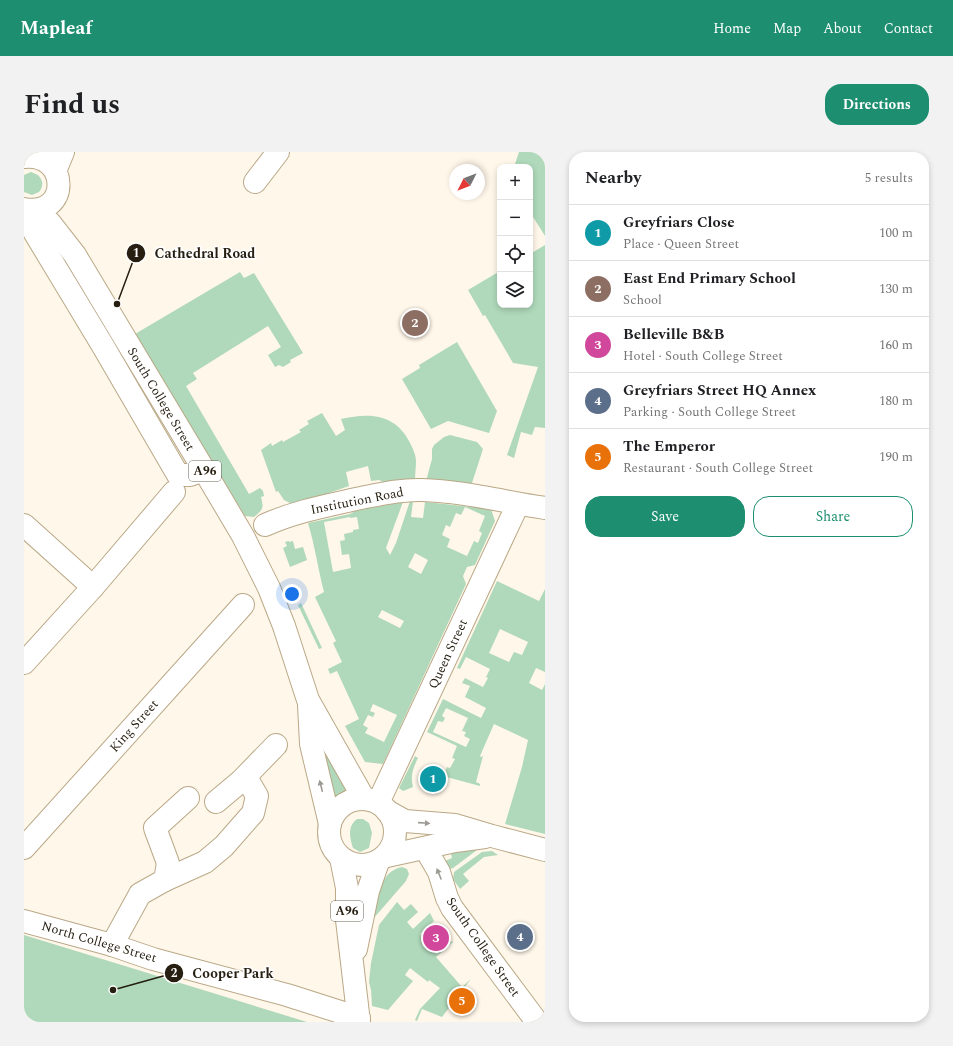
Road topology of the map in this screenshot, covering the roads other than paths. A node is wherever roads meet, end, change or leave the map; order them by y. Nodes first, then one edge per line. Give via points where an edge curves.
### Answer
1 (278, 152) edge
2 (41, 156) edge
3 (255, 182) dead end
4 (54, 199) junction
5 (28, 211) edge
6 (75, 255) junction
7 (204, 470) junction
8 (174, 492) dead end
9 (518, 504) junction
10 (545, 508) edge
11 (265, 524) dead end
12 (24, 525) edge
13 (93, 587) junction
14 (244, 605) dead end
15 (24, 663) edge
16 (308, 700) junction
17 (276, 745) dead end
18 (241, 781) junction
19 (188, 798) dead end
20 (216, 802) dead end
21 (376, 804) junction
22 (330, 824) junction
23 (492, 836) junction
24 (24, 848) edge
25 (425, 848) junction
26 (545, 850) edge
27 (341, 858) junction
28 (382, 859) junction
29 (165, 880) junction
30 (24, 921) edge
31 (112, 945) junction
32 (353, 963) junction
33 (359, 1020) edge
34 (537, 1022) edge

1 - 3 main road
2 - 4 main road via 59,177 58,192
4 - 5 main road via 42,208
4 - 6 main road, A96
5 - 6 main road, A96 via 50,223
5 - 7 main road via 30,225 178,475 190,475
6 - 7 main road, South College Street / A96
7 - 16 main road, South College Street / A96 via 243,536 268,588 284,626
8 - 13 main road
9 - 10 main road, Institution Road
9 - 11 main road, Institution Road via 436,491 411,490 330,505
9 - 21 main road, Queen Street
12 - 13 main road
13 - 15 main road
14 - 24 main road, King Street
16 - 21 main road, South College Street / A96
22 -> 16 main road, South College Street / A96 via 311,744
17 - 18 main road
18 - 20 main road
18 - 29 main road via 250,784 257,796 253,813 224,846 205,862
19 - 29 main road via 155,828 168,863
21 - 22 main road via 355,800 342,806 333,815
21 -> 23 main road via 405,821 455,825
21 - 28 main road via 392,819 395,828 392,846
22 - 27 main road via 330,843
23 - 25 main road
23 - 26 main road
25 - 28 main road
34 -> 25 main road, South College Street via 452,908 439,872
27 - 28 main road via 359,866
27 - 32 main road, A96 via 347,888 347,920
28 - 32 main road, A96 via 368,890
29 - 31 main road via 140,894
30 - 31 main road, North College Street
31 - 33 main road, North College Street via 153,959 286,995
32 - 33 main road, A96

